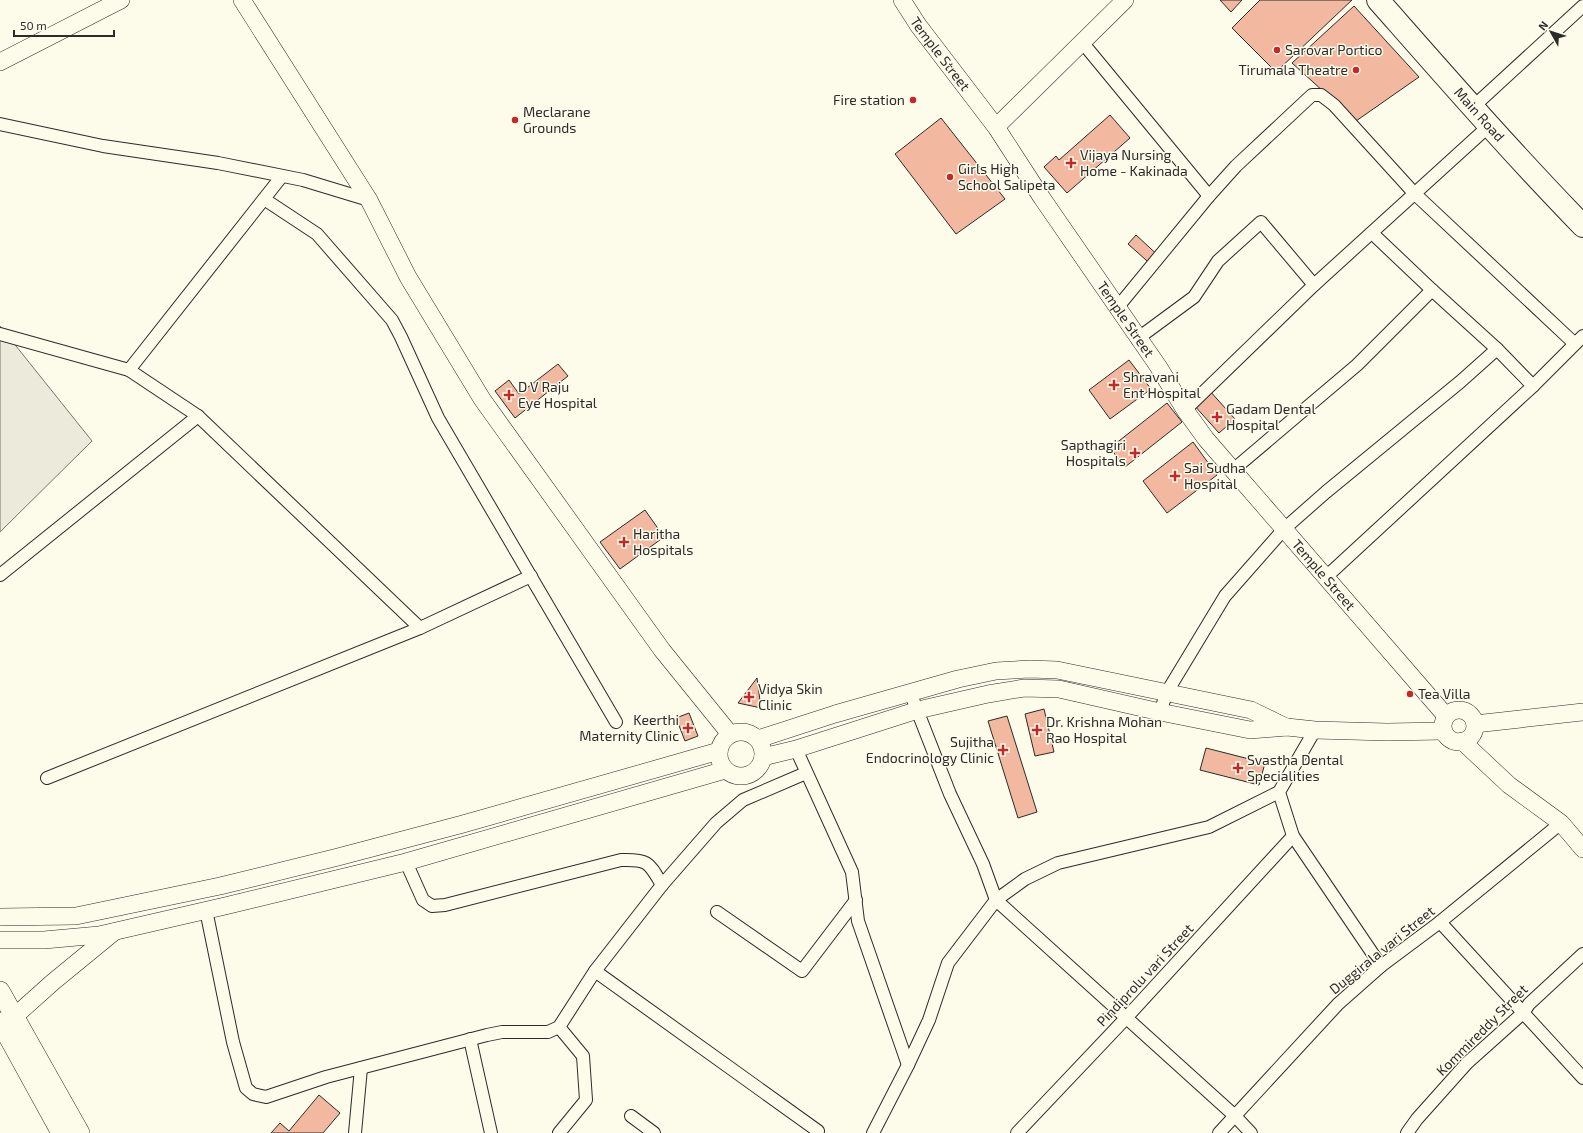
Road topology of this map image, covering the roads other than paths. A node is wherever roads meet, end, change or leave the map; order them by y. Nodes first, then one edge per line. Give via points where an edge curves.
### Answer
1 (121, 0) edge
2 (242, 0) edge
3 (902, 0) edge
4 (1125, 0) edge
5 (1378, 0) edge
6 (1583, 6) edge
7 (1082, 42) junction
8 (0, 62) edge
9 (1473, 107) junction
10 (0, 124) edge
11 (1490, 125) junction
12 (996, 127) junction
13 (282, 176) junction
14 (1414, 193) junction
15 (1209, 196) junction
16 (264, 199) junction
17 (370, 200) junction
18 (1583, 226) edge
19 (1372, 232) junction
20 (1314, 285) junction
21 (1432, 290) junction
22 (1117, 308) junction
23 (0, 334) edge
24 (1137, 339) junction
25 (1579, 339) edge
26 (1497, 349) junction
27 (129, 370) junction
28 (1533, 386) junction
29 (1185, 410) junction
30 (198, 416) junction
31 (1233, 470) junction
32 (1284, 529) junction
33 (0, 575) edge
34 (531, 576) junction
35 (1326, 578) junction
36 (420, 628) junction
37 (910, 692) junction
38 (1166, 692) junction
39 (918, 710) junction
40 (1160, 712) junction
41 (1583, 712) edge
42 (616, 722) dead end
43 (1445, 723) junction
44 (1475, 724) junction
45 (1286, 727) junction
46 (1315, 730) junction
47 (730, 734) junction
48 (758, 739) junction
49 (1462, 742) junction
50 (796, 749) junction
51 (719, 751) junction
52 (763, 757) junction
53 (725, 770) junction
54 (806, 773) junction
55 (47, 778) dead end
56 (1279, 792) junction
57 (1561, 823) junction
58 (1293, 836) junction
59 (1583, 849) edge
60 (406, 862) junction
61 (662, 885) junction
62 (220, 886) junction
63 (856, 900) junction
64 (996, 900) junction
65 (225, 906) junction
66 (206, 910) junction
67 (717, 912) dead end
68 (0, 917) edge
69 (1440, 922) junction
70 (116, 931) junction
71 (0, 940) edge
72 (1583, 954) edge
73 (1381, 966) junction
74 (595, 971) junction
75 (0, 991) edge
76 (1523, 1013) junction
77 (1126, 1018) junction
78 (8, 1019) edge
79 (560, 1027) junction
80 (470, 1039) junction
81 (908, 1065) junction
82 (361, 1068) junction
83 (1583, 1078) edge
84 (631, 1116) dead end
85 (1235, 1116) junction
86 (818, 1131) dead end
87 (61, 1133) edge
88 (80, 1133) edge
89 (355, 1133) edge
90 (491, 1133) edge
91 (559, 1133) edge
92 (654, 1133) edge
93 (873, 1133) edge
94 (1017, 1133) edge
95 (1219, 1133) edge
96 (1250, 1133) edge
97 (1407, 1133) edge

1 - 8 street
2 - 17 street
3 - 12 street, Temple Street via 918,25
4 - 7 street
5 - 9 highway, Main Road
6 - 9 street
7 - 12 street
7 - 15 street
9 - 11 highway, Main Road
10 - 13 street via 103,146 218,163
11 - 14 street
11 - 18 highway, Main Road
12 - 22 street, Temple Street
13 - 16 street
13 - 17 street
14 - 15 street via 1334,105 1321,95 1312,95 1236,166
14 - 19 street
14 - 25 street
15 - 22 street
16 - 27 street
16 - 34 street via 317,234 392,320 438,418
17 - 47 street via 408,277 482,399 662,650
19 - 20 street
19 - 21 street
20 - 24 street via 1260,222 1218,261 1194,297
20 - 29 street
21 - 26 street
21 - 31 street via 1356,365
22 - 24 street, Temple Street
23 - 27 street
24 - 29 street, Temple Street via 1158,366
25 - 28 street
26 - 28 street
26 - 32 street
27 - 30 street
28 - 35 street
29 - 31 street, Temple Street
30 - 33 street
30 - 36 street
31 - 32 street, Temple Street
32 - 35 street, Temple Street
32 - 38 street via 1225,596
34 - 36 street
34 - 42 street
35 - 43 street, Temple Street
36 - 55 street
37 - 38 street via 996,671 1030,669 1057,670
37 - 39 street
37 - 48 street
38 - 40 street
38 - 45 street via 1251,710
39 - 40 street via 1024,688 1059,689
39 - 50 street
39 - 64 street via 950,794 983,864
40 - 45 street via 1250,730
41 - 44 street
43 - 44 street via 1451,712 1463,710 1469,713
43 - 46 street via 1387,732
43 - 49 street via 1446,736 1450,740
44 - 49 street via 1472,735
45 - 46 street
46 - 56 street
47 - 48 street via 745,732
47 - 51 street via 722,741
48 - 52 street via 763,748
49 - 57 street via 1509,785
50 - 52 street
50 - 54 street
51 - 53 street via 720,761
51 - 62 street via 463,824
52 - 53 street via 760,767 752,774 743,777
53 - 60 street
54 - 61 street via 743,800 716,823
54 - 63 street via 852,872
56 - 58 street
56 - 64 street via 1209,827 1058,863 1025,879
57 - 59 street
57 - 69 street, Duggirala vari Street
58 - 73 street
58 - 77 street, Pindiprolu vari Street
60 - 61 street via 423,900 432,906 445,905 621,860 638,859 650,865
60 - 65 street
61 - 74 street
62 - 65 street
62 - 68 street via 76,916
63 - 67 street via 802,971
63 - 81 street via 858,921
64 - 77 street
64 - 81 street via 948,963 929,1020
65 - 66 street
66 - 70 street
66 - 82 street via 233,1042 246,1088 253,1094 266,1096
69 - 73 street, Duggirala vari Street
69 - 76 street
70 - 71 street via 44,940
70 - 78 street
72 - 76 street, Kommireddy Street via 1529,1004
73 - 85 street, Duggirala vari Street via 1338,1004
74 - 79 street
74 - 86 street
75 - 78 main road
76 - 83 street
76 - 97 street, Kommireddy Street via 1467,1063
77 - 85 street
77 - 94 street, Pindiprolu vari Street
78 - 87 main road
78 - 88 main road
79 - 80 street via 548,1032 502,1032
79 - 91 street via 583,1056 586,1100
80 - 82 street
80 - 90 street
81 - 93 street
82 - 89 street
84 - 92 street
85 - 95 street, Duggirala vari Street
85 - 96 street

